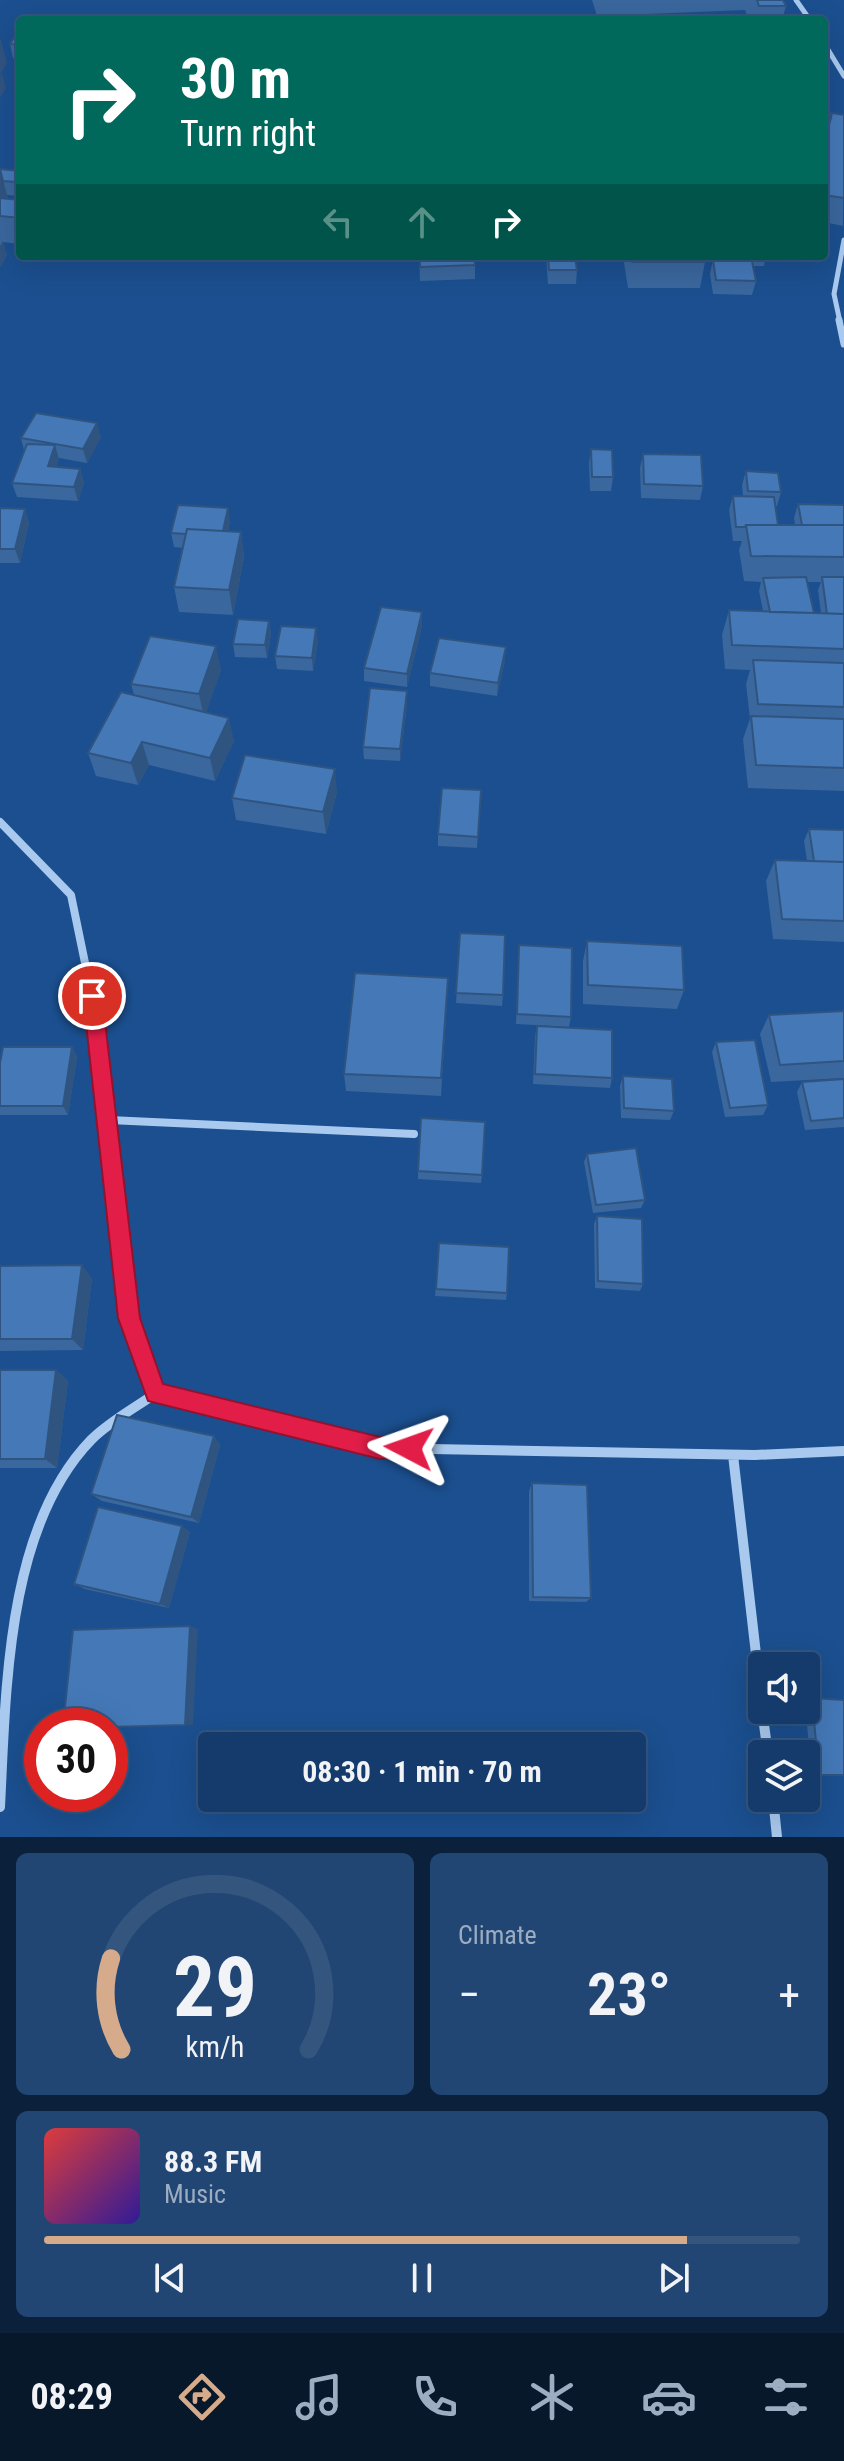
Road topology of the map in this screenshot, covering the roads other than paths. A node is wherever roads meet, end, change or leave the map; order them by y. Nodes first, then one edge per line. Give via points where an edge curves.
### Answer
1 (828, 50) edge
2 (844, 76) edge
3 (844, 240) edge
4 (844, 344) edge
5 (0, 822) edge
6 (109, 1120) junction
7 (414, 1134) dead end
8 (156, 1393) junction
9 (844, 1451) edge
10 (733, 1455) junction
11 (756, 1652) edge
12 (0, 1807) edge
13 (774, 1812) edge
14 (777, 1837) edge

1 - 2 street
3 - 4 street via 834,294
5 - 6 street via 71,895 97,1021
6 - 7 street
6 - 8 street via 129,1318
8 - 10 street via 380,1448
8 - 12 street via 91,1440 54,1489 28,1558 5,1717
9 - 10 street
10 - 11 street
13 - 14 street

